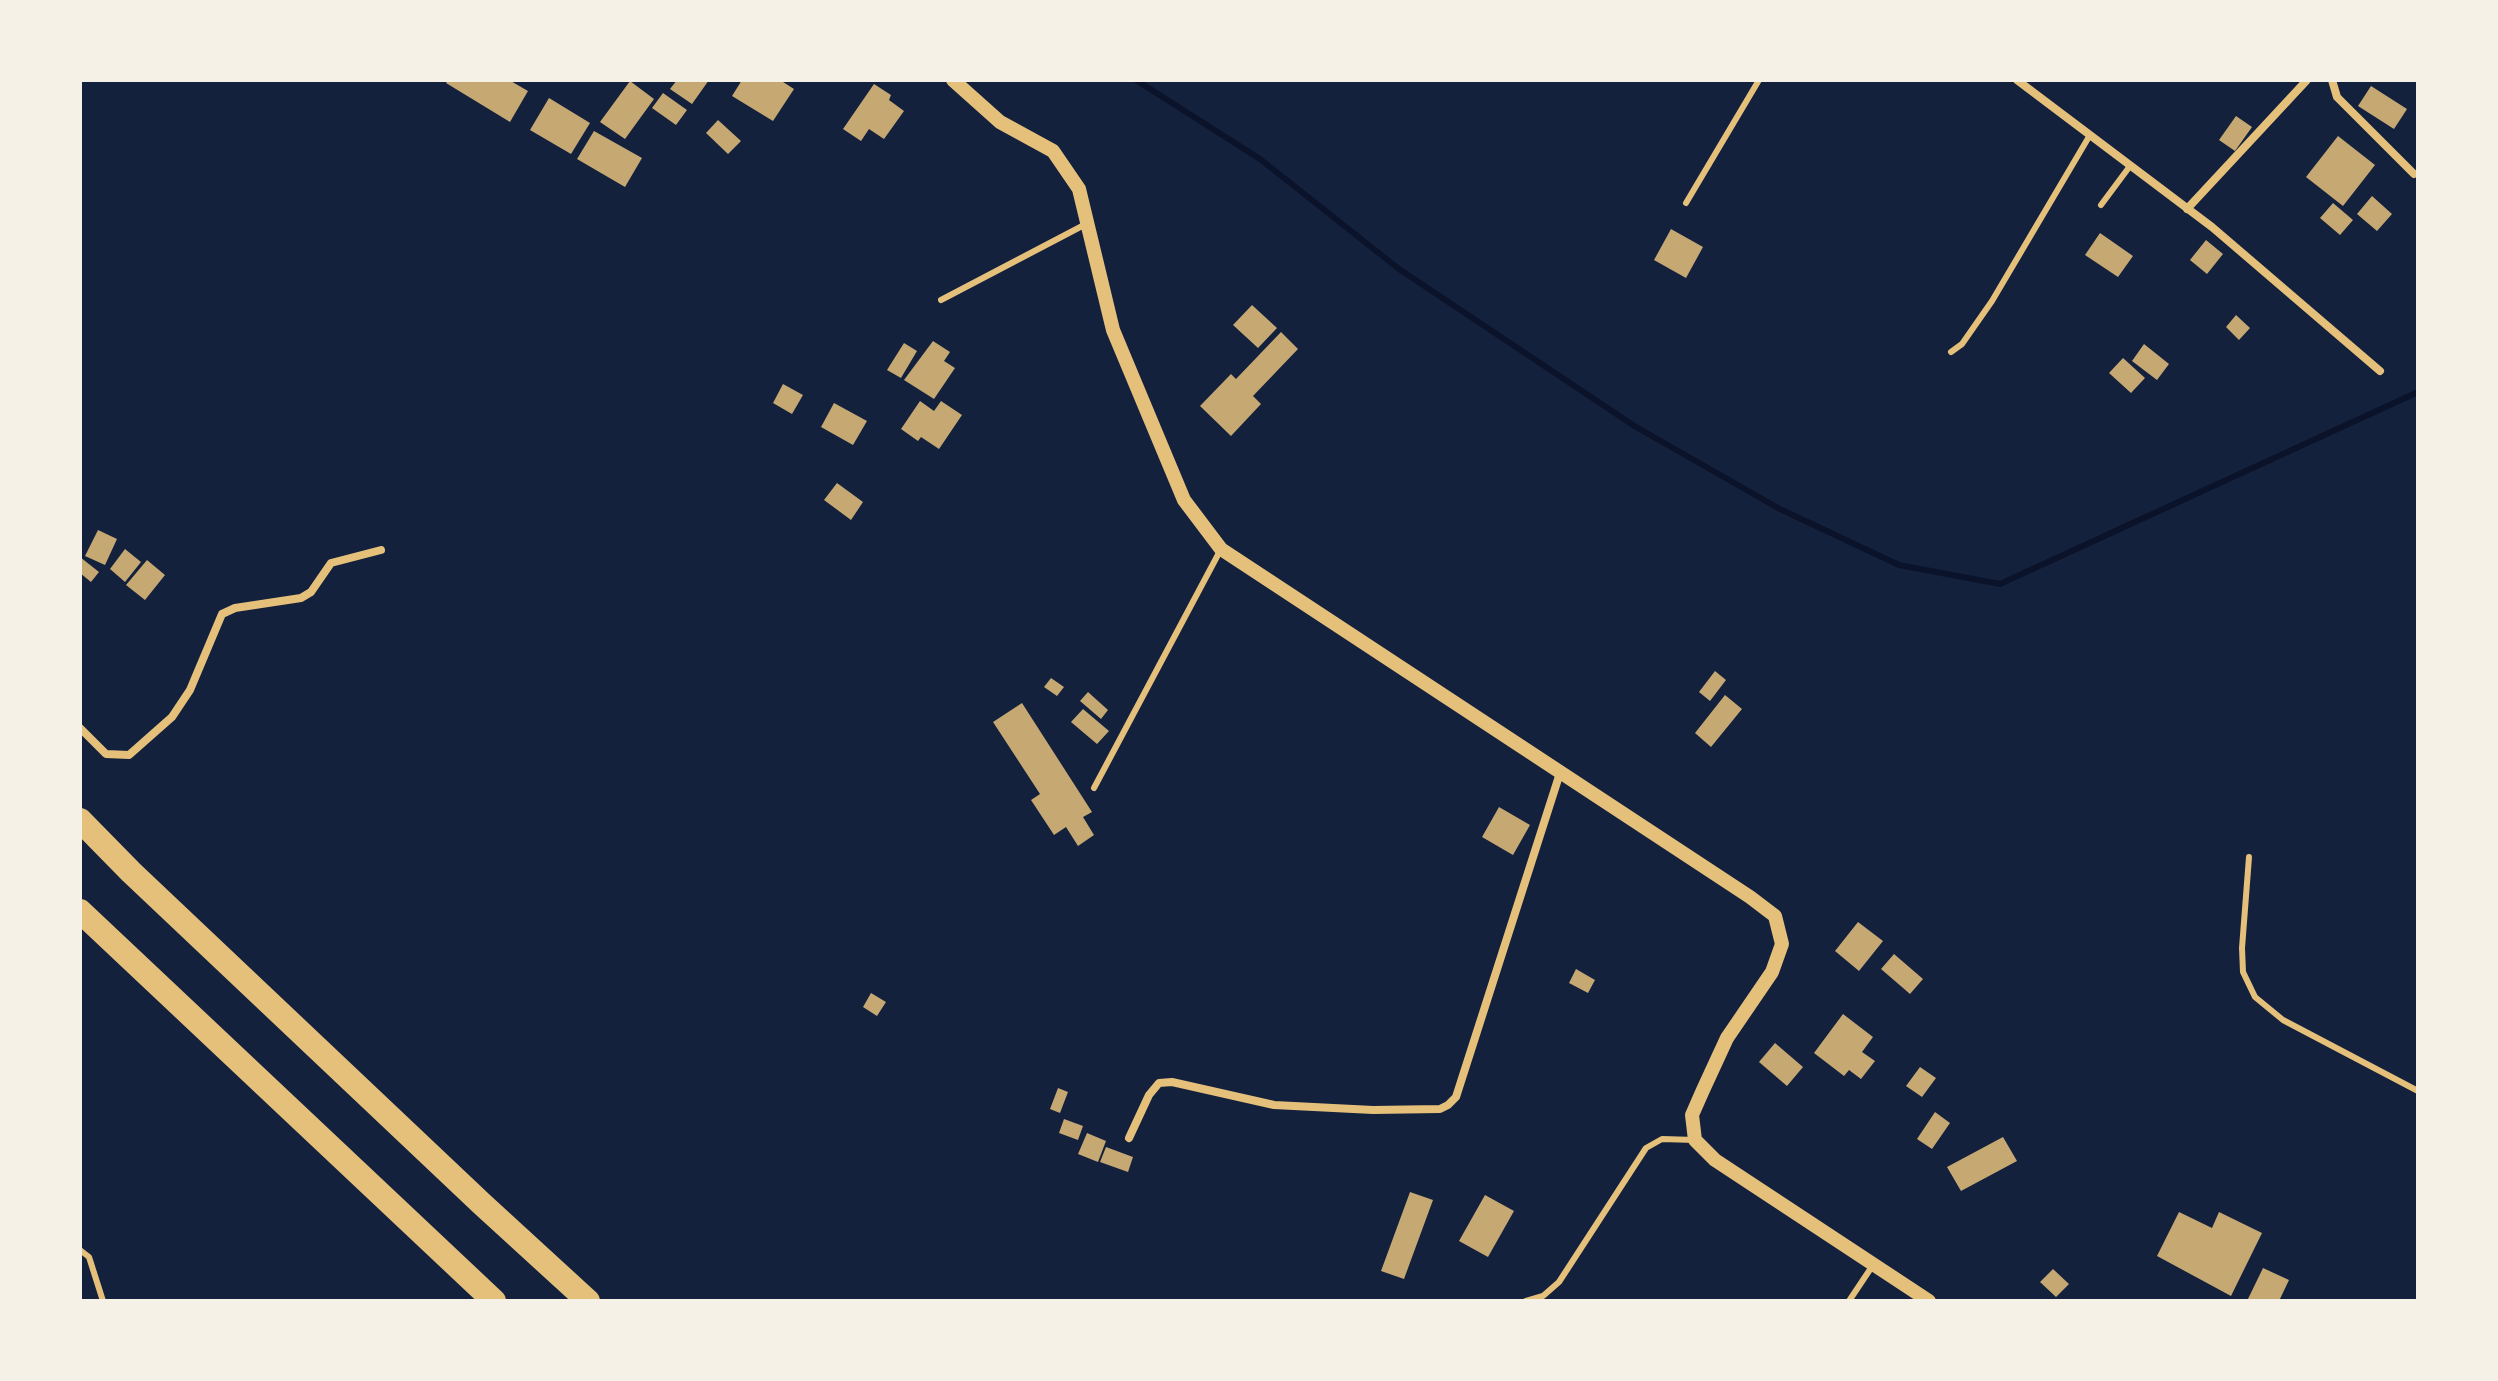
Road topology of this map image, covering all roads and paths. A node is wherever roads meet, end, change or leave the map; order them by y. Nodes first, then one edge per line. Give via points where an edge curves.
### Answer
1 (953, 80) edge
2 (1759, 80) edge
3 (2017, 80) edge
4 (2307, 80) edge
5 (2332, 80) edge
6 (2090, 135) junction
7 (2130, 166) junction
8 (2414, 174) dead end
9 (1686, 203) dead end
10 (2101, 205) dead end
11 (2187, 209) junction
12 (1087, 223) junction
13 (941, 300) dead end
14 (1951, 352) dead end
15 (2380, 371) dead end
16 (1221, 549) junction
17 (381, 550) dead end
18 (80, 728) edge
19 (1560, 773) junction
20 (1094, 788) dead end
21 (80, 820) edge
22 (2249, 857) dead end
23 (80, 911) edge
24 (2418, 1091) edge
25 (1129, 1138) dead end
26 (1695, 1140) junction
27 (80, 1250) edge
28 (1873, 1265) junction
29 (103, 1301) edge
30 (494, 1301) edge
31 (588, 1301) edge
32 (1526, 1301) edge
33 (1849, 1301) edge
34 (1929, 1301) edge

1 - 12 street via 1000,122 1053,151 1079,189
2 - 9 lane
3 - 6 street
4 - 11 street
5 - 8 street via 2337,97
6 - 7 street
6 - 14 lane via 1992,301
7 - 10 lane
7 - 11 street
11 - 15 street
12 - 13 lane
12 - 16 street via 1113,330 1184,500
16 - 19 street
16 - 20 lane
17 - 18 street via 331,563 301,598 222,614 190,690 172,717 129,755 106,754
19 - 25 street via 1456,1097 1448,1105 1373,1110 1274,1105 1159,1083
19 - 26 street via 1775,916 1782,944 1772,972 1727,1038 1692,1115
21 - 31 highway
22 - 24 lane via 2243,972 2255,997 2283,1020
23 - 30 highway
26 - 28 street via 1715,1160
26 - 32 lane via 1662,1139 1646,1148 1559,1282 1543,1296
27 - 29 lane via 89,1257
28 - 33 lane
28 - 34 street

